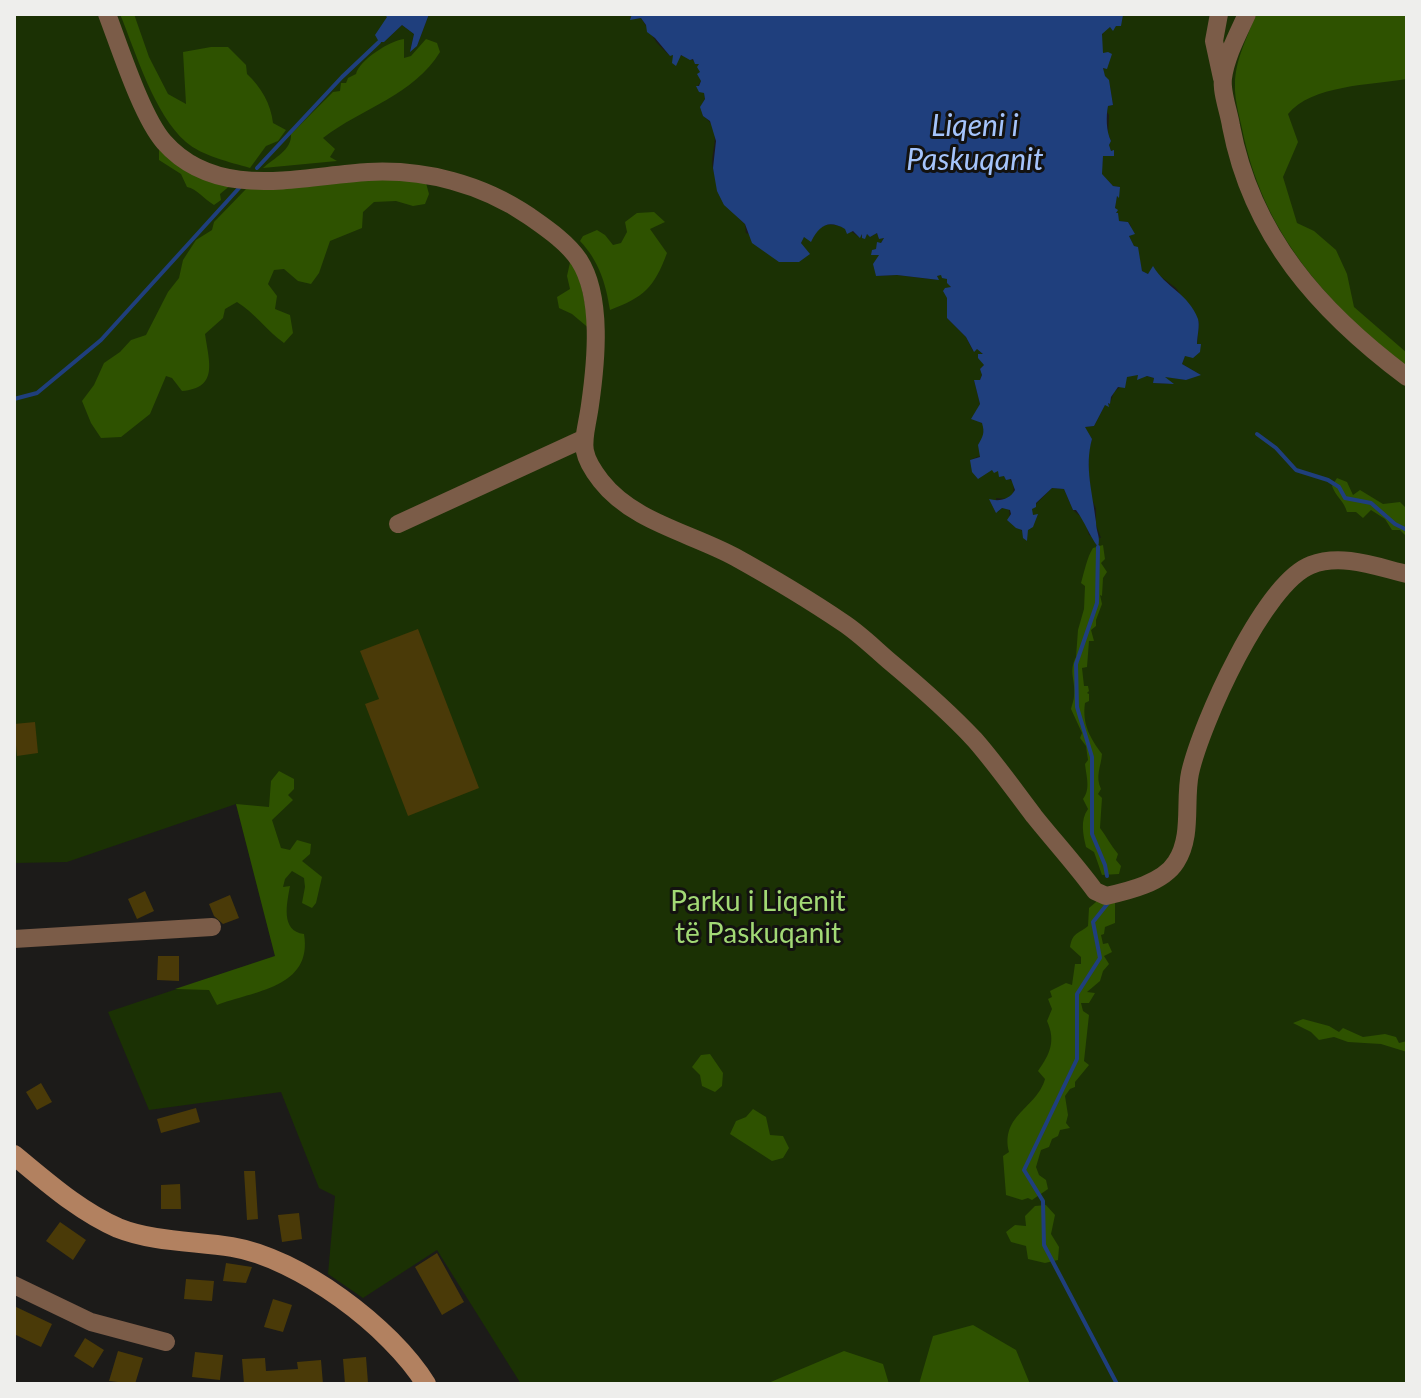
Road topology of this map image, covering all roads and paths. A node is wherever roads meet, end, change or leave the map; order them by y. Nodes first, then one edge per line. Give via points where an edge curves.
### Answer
1 (107, 14) edge
2 (1219, 14) edge
3 (1247, 14) edge
4 (1223, 80) junction
5 (1407, 377) edge
6 (583, 439) junction
7 (398, 524) dead end
8 (1407, 574) edge
9 (212, 927) dead end
10 (14, 939) edge
11 (14, 1155) edge
12 (14, 1285) edge
13 (166, 1342) dead end
14 (426, 1384) edge

1 - 6 street via 151,122 174,152 198,166 253,182 369,172 460,183 511,204 568,247 587,276 595,328 596,358
2 - 4 street via 1214,41
3 - 4 street
4 - 5 street via 1242,171 1282,254 1347,327
6 - 7 street
6 - 8 street via 589,464 618,499 734,556 827,612 900,670 978,743 1095,891 1106,896 1136,888 1175,864 1186,836 1190,772 1213,704 1287,583 1306,567 1326,562 1354,562
9 - 10 street
11 - 14 street via 70,1200 122,1229 236,1247 287,1266 368,1318 394,1341
12 - 13 street via 91,1322

